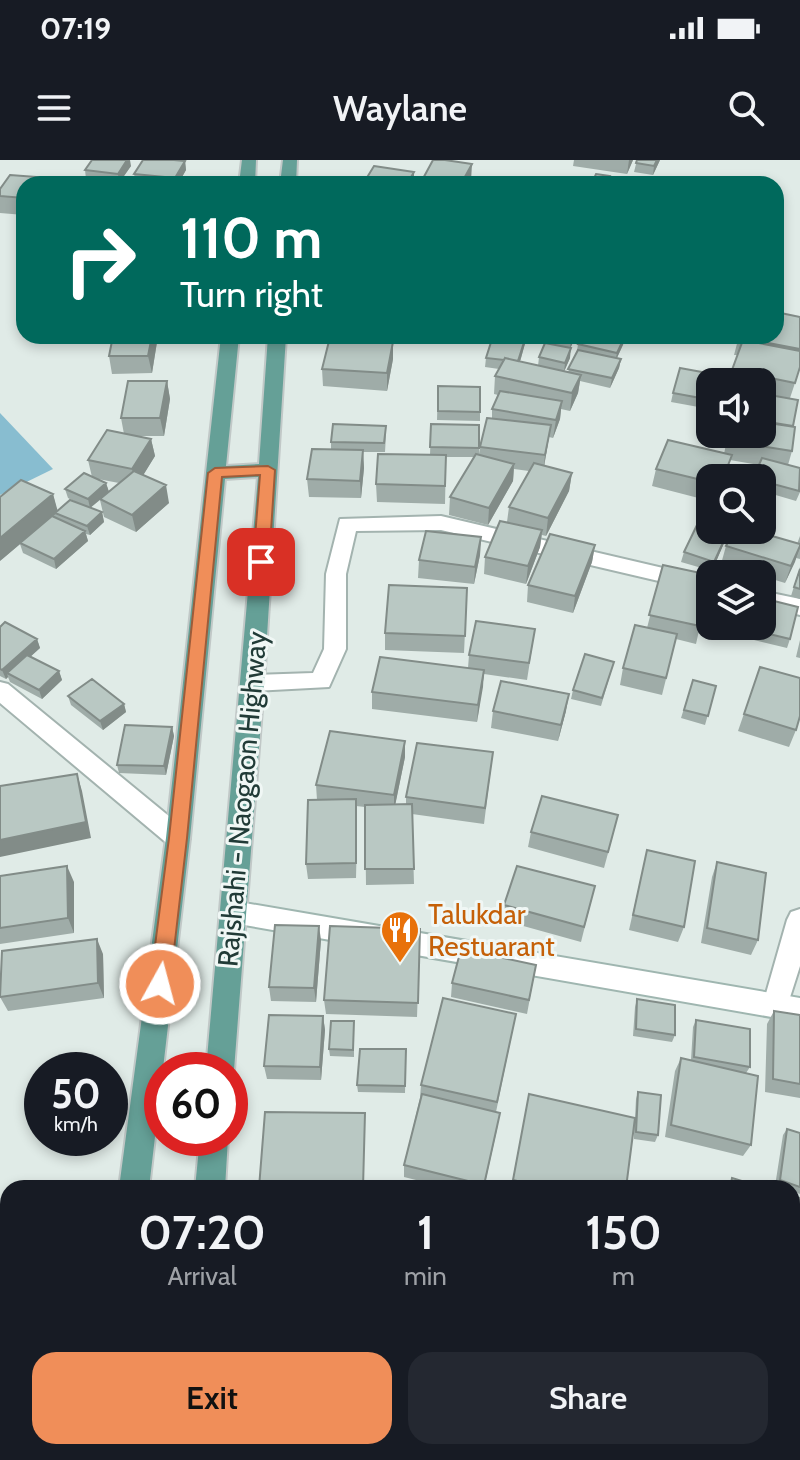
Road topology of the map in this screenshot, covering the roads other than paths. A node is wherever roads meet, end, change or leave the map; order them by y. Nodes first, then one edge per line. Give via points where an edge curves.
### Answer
1 (229, 344) edge
2 (276, 344) edge
3 (268, 470) junction
4 (215, 473) junction
5 (696, 583) edge
6 (776, 601) edge
7 (800, 607) edge
8 (253, 683) junction
9 (0, 690) edge
10 (178, 838) junction
11 (233, 912) junction
12 (800, 920) edge
13 (788, 1007) edge
14 (221, 1052) edge
15 (213, 1156) edge
16 (135, 1180) edge
17 (211, 1180) edge

1 - 4 main road, Rajshahi - Naogaon Highway
2 - 3 main road, Rajshahi - Naogaon Highway
3 - 4 main road
3 - 8 main road, Rajshahi - Naogaon Highway
4 - 10 main road, Rajshahi - Naogaon Highway
5 - 8 street via 441,523 347,524 336,574 335,649 321,681
6 - 7 street
8 - 11 main road, Rajshahi - Naogaon Highway
9 - 10 street
10 - 16 main road, Rajshahi - Naogaon Highway
11 - 13 street
11 - 14 main road, Rajshahi - Naogaon Highway
12 - 13 street
15 - 17 main road

